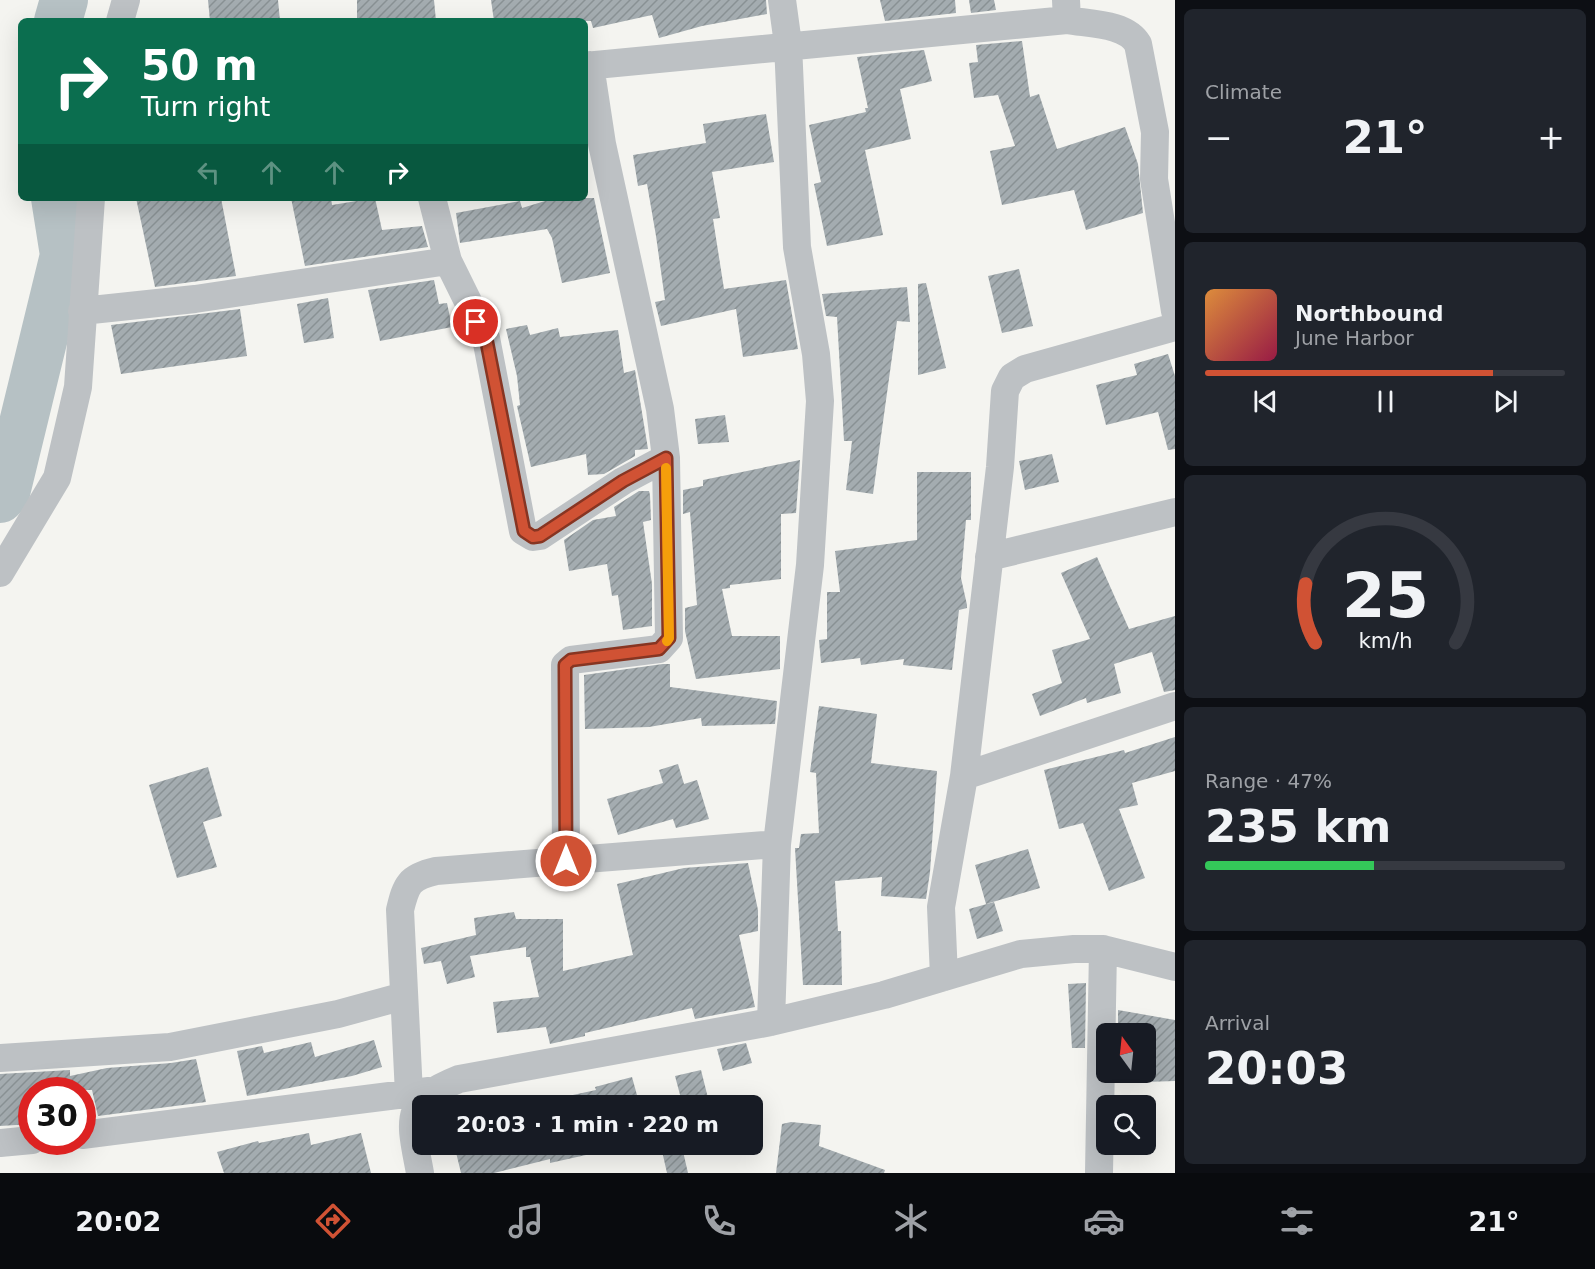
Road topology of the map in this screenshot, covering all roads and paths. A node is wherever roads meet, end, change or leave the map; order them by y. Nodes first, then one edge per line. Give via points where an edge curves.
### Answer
1 (126, 0) edge
2 (782, 0) edge
3 (1066, 10) edge
4 (121, 18) edge
5 (788, 44) junction
6 (588, 66) edge
7 (588, 71) edge
8 (91, 201) edge
9 (433, 201) edge
10 (447, 261) junction
11 (82, 311) junction
12 (1175, 311) edge
13 (1175, 327) edge
14 (666, 458) junction
15 (1175, 512) edge
16 (989, 557) junction
17 (0, 573) edge
18 (1175, 706) edge
19 (964, 776) junction
20 (777, 844) junction
21 (566, 861) junction
22 (1103, 949) junction
23 (1175, 967) edge
24 (944, 977) junction
25 (404, 996) junction
26 (771, 1022) junction
27 (0, 1058) edge
28 (420, 1092) junction
29 (96, 1133) edge
30 (18, 1141) edge
31 (0, 1143) edge
32 (420, 1173) edge
33 (1099, 1173) edge

1 - 4 street
2 - 5 street
3 - 5 street
3 - 12 street via 1119,29 1138,44 1155,132 1154,179
5 - 6 street
5 - 20 street via 797,247 820,401 810,565
7 - 14 street via 660,409
8 - 11 street
9 - 10 street
10 - 11 street via 195,299
10 - 14 street via 486,338 524,531 533,537 540,536 623,481
11 - 17 street via 78,387 57,478
13 - 16 street via 1025,369 1012,377 1005,391
14 - 21 street via 669,638 659,649 571,660 565,665
15 - 16 street
16 - 19 street
18 - 19 street
19 - 24 street via 941,907
20 - 21 street
20 - 26 street
21 - 25 street via 418,875 405,889 400,910
22 - 23 street
22 - 24 street via 1021,954
22 - 33 street
24 - 26 street
25 - 27 street via 338,1014 170,1047
25 - 28 street
26 - 28 street via 459,1079
28 - 29 street
28 - 32 street via 412,1127
30 - 31 street

